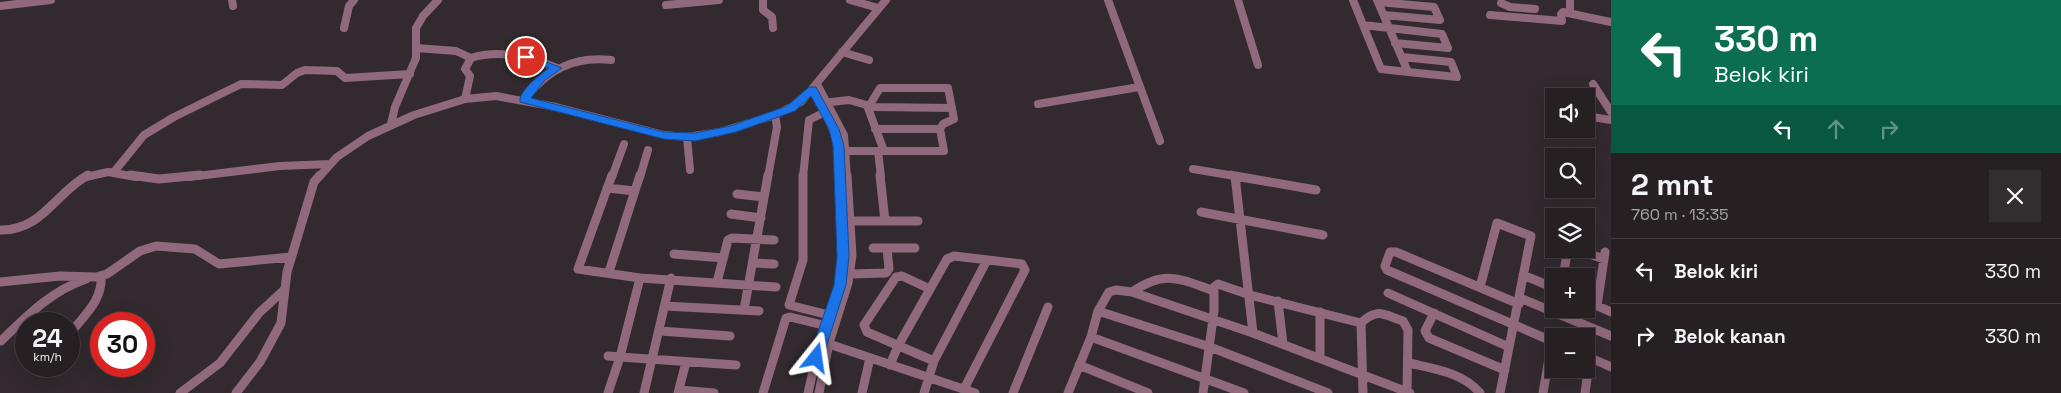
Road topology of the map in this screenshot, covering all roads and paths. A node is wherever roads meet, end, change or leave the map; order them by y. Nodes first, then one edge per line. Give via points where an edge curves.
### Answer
1 (51, 0) edge
2 (354, 0) edge
3 (438, 0) edge
4 (719, 0) edge
5 (762, 0) edge
6 (850, 0) edge
7 (886, 0) edge
8 (1108, 0) edge
9 (1238, 0) edge
10 (1353, 0) edge
11 (1570, 0) edge
12 (1378, 1) edge
13 (1500, 3) dead end
14 (666, 5) dead end
15 (0, 6) edge
16 (878, 8) junction
17 (1570, 13) junction
18 (1384, 15) junction
19 (1490, 15) dead end
20 (1541, 19) junction
21 (1609, 22) edge
22 (1363, 25) junction
23 (344, 28) dead end
24 (774, 28) dead end
25 (1390, 28) junction
26 (1611, 29) edge
27 (1396, 42) junction
28 (417, 48) junction
29 (847, 53) junction
30 (1402, 57) junction
31 (471, 58) junction
32 (611, 60) dead end
33 (869, 60) dead end
34 (1258, 65) dead end
35 (557, 68) junction
36 (1408, 72) junction
37 (410, 74) junction
38 (1593, 84) dead end
39 (814, 87) junction
40 (1139, 87) junction
41 (465, 99) junction
42 (524, 100) junction
43 (1038, 104) dead end
44 (870, 105) junction
45 (824, 106) junction
46 (952, 108) junction
47 (1611, 112) edge
48 (1595, 117) edge
49 (776, 120) junction
50 (1611, 120) edge
51 (391, 124) junction
52 (875, 129) junction
53 (940, 129) junction
54 (1160, 141) dead end
55 (624, 144) dead end
56 (689, 144) junction
57 (648, 150) dead end
58 (846, 151) junction
59 (881, 151) junction
60 (330, 164) junction
61 (1193, 169) dead end
62 (690, 170) dead end
63 (114, 172) junction
64 (1235, 176) junction
65 (607, 188) junction
66 (1316, 190) dead end
67 (635, 191) junction
68 (737, 194) dead end
69 (764, 197) junction
70 (1201, 212) dead end
71 (731, 214) dead end
72 (761, 218) junction
73 (1241, 220) junction
74 (850, 221) junction
75 (885, 221) junction
76 (918, 221) dead end
77 (0, 230) edge
78 (1323, 235) dead end
79 (757, 239) junction
80 (774, 240) dead end
81 (873, 248) dead end
82 (887, 248) junction
83 (915, 248) dead end
84 (1595, 253) edge
85 (674, 254) dead end
86 (291, 256) junction
87 (723, 258) junction
88 (986, 260) junction
89 (753, 263) junction
90 (774, 264) dead end
91 (608, 272) junction
92 (850, 274) junction
93 (1523, 275) junction
94 (101, 276) junction
95 (91, 278) junction
96 (640, 278) junction
97 (671, 278) junction
98 (0, 282) edge
99 (717, 282) junction
100 (1545, 284) edge
101 (749, 285) junction
102 (776, 287) dead end
103 (1480, 287) junction
104 (930, 289) junction
105 (1214, 291) junction
106 (1132, 292) junction
107 (283, 293) junction
108 (1388, 293) dead end
109 (1250, 295) junction
110 (1278, 301) junction
111 (1520, 301) junction
112 (665, 306) junction
113 (1597, 306) joint
114 (1048, 307) dead end
115 (744, 310) junction
116 (760, 311) dead end
117 (1098, 312) junction
118 (1320, 312) junction
119 (1611, 312) edge
120 (1434, 313) junction
121 (829, 315) junction
122 (80, 320) edge
123 (1212, 320) junction
124 (1361, 323) junction
125 (1514, 325) junction
126 (830, 327) junction
127 (660, 331) junction
128 (1253, 333) junction
129 (730, 336) dead end
130 (1611, 336) edge
131 (1091, 337) junction
132 (1545, 339) edge
133 (1, 341) edge
134 (824, 342) junction
135 (1283, 344) junction
136 (898, 346) junction
137 (1509, 346) junction
138 (1210, 347) junction
139 (608, 356) dead end
140 (620, 357) junction
141 (654, 358) junction
142 (870, 358) junction
143 (1320, 358) junction
144 (1595, 360) edge
145 (934, 361) junction
146 (686, 362) junction
147 (1409, 363) junction
148 (736, 365) dead end
149 (890, 365) junction
150 (1079, 365) junction
151 (1611, 367) edge
152 (1504, 370) junction
153 (1364, 374) junction
154 (1204, 377) junction
155 (930, 378) junction
156 (1546, 378) edge
157 (1586, 378) edge
158 (964, 389) junction
159 (678, 392) edge
160 (1409, 392) edge
161 (180, 393) edge
162 (236, 393) edge
163 (608, 393) edge
164 (644, 393) edge
165 (714, 393) edge
166 (762, 393) edge
167 (808, 393) edge
168 (819, 393) edge
169 (862, 393) edge
170 (924, 393) edge
171 (975, 393) edge
172 (1013, 393) edge
173 (1068, 393) edge
174 (1148, 393) edge
175 (1203, 393) edge
176 (1244, 393) edge
177 (1328, 393) edge
178 (1363, 393) edge
179 (1480, 393) edge
180 (1500, 393) edge
181 (1543, 393) edge
182 (1585, 393) edge

1 - 15 street
2 - 23 street via 349,6
3 - 28 street via 419,21 414,38
4 - 14 street
5 - 24 street via 762,10 772,17
6 - 16 street
7 - 16 street
8 - 40 street
9 - 34 street
10 - 22 street
11 - 17 street
12 - 18 street
12 - 18 street via 1434,7 1440,20
13 - 20 street via 1510,7 1534,7
16 - 29 street
17 - 20 street via 1561,14 1562,21
17 - 21 street
18 - 25 street
19 - 20 street
21 - 26 street
22 - 25 street
22 - 36 street via 1381,69
25 - 27 street
25 - 27 street via 1442,34 1448,48
27 - 30 street
28 - 31 street via 456,51
28 - 37 street
29 - 33 street
29 - 39 street
30 - 36 street
30 - 36 street via 1451,62 1457,77
31 - 35 street via 486,54 526,57
31 - 41 street via 465,69 470,76
32 - 35 street via 592,58
35 - 42 street via 541,78
37 - 51 street via 395,106
37 - 63 street via 345,78 335,70 303,70 282,85 239,84 144,135
38 - 47 street
39 - 45 street
39 - 49 street via 796,106
40 - 43 street
40 - 54 street
41 - 42 street via 496,96
41 - 51 street
42 - 56 street
44 - 45 street via 864,101 842,99
44 - 46 street
44 - 46 street via 880,88 948,88
44 - 52 street via 869,113
45 - 58 street via 840,125
45 - 121 street via 839,146 843,256 840,285
45 - 121 street via 809,120 802,183 803,260 789,305
46 - 53 street via 954,119
48 - 50 street
49 - 56 street via 720,132
49 - 69 street
51 - 60 street via 368,136
52 - 53 street
52 - 59 street
53 - 59 street via 944,151
55 - 65 street
56 - 62 street
57 - 67 street
58 - 59 street
58 - 74 street
59 - 75 street
60 - 63 street via 157,179
60 - 86 street via 310,190
61 - 64 street
63 - 77 street via 100,172 80,179 36,219 15,230
64 - 66 street
64 - 73 street
65 - 67 street
65 - 91 street via 578,269
67 - 91 street
68 - 69 street
69 - 72 street
70 - 73 street
71 - 72 street
72 - 79 street
73 - 78 street
73 - 109 street
74 - 75 street
74 - 92 street
75 - 76 street
79 - 80 street
79 - 87 street via 728,240
79 - 89 street
81 - 82 street
82 - 83 street
82 - 92 street via 889,269 886,273
84 - 113 street via 1604,255
85 - 87 street
86 - 94 street via 219,264 195,249 156,246 140,250
86 - 107 street
87 - 99 street
88 - 104 street via 950,257
88 - 145 street
88 - 158 street via 1018,262 1025,270
89 - 90 street
89 - 101 street
91 - 96 street
92 - 126 street
93 - 100 street
93 - 103 street via 1531,236 1497,223
93 - 111 street
94 - 95 street
94 - 122 street via 103,284 99,294
95 - 98 street via 60,276
95 - 133 street via 72,284 39,304
96 - 97 street
96 - 140 street
97 - 99 street
97 - 112 street
99 - 101 street
101 - 102 street
101 - 115 street
103 - 111 street
103 - 125 street via 1396,252 1389,253 1385,266 1386,270
104 - 136 street
104 - 136 street via 902,276 896,277 864,325 867,332
105 - 106 street via 1162,276 1151,278
105 - 109 street via 1218,284
105 - 123 street
106 - 117 street via 1109,292
106 - 123 street
107 - 161 street via 255,318 220,362
107 - 162 street via 282,323
108 - 120 street
109 - 110 street
109 - 128 street
110 - 118 street
110 - 135 street
111 - 125 street
111 - 130 street
112 - 115 street
112 - 127 street
113 - 119 street
114 - 172 street
115 - 116 street
117 - 131 street
117 - 138 street
118 - 124 street
118 - 143 street
120 - 137 street
120 - 152 street via 1425,332 1429,338
121 - 126 street
123 - 128 street
123 - 138 street
124 - 147 street via 1373,313 1403,321 1408,330
124 - 153 street
125 - 132 street
125 - 137 street
126 - 134 street
126 - 166 street via 786,318
127 - 129 street
127 - 141 street
128 - 135 street
131 - 150 street
131 - 154 street
134 - 142 street
134 - 167 street
134 - 168 street
135 - 143 street
136 - 145 street
136 - 149 street
137 - 152 street
138 - 154 street
138 - 177 street
139 - 140 street
140 - 141 street
140 - 163 street
141 - 146 street
141 - 164 street
142 - 149 street
142 - 169 street
143 - 153 street
144 - 151 street
145 - 155 street
146 - 148 street
146 - 159 street
147 - 160 street
147 - 179 street via 1463,379
149 - 155 street
150 - 173 street
150 - 174 street
152 - 180 street
153 - 160 street
153 - 178 street
154 - 175 street
154 - 176 street
155 - 158 street
155 - 170 street
156 - 181 street
157 - 182 street
158 - 171 street
159 - 165 street

